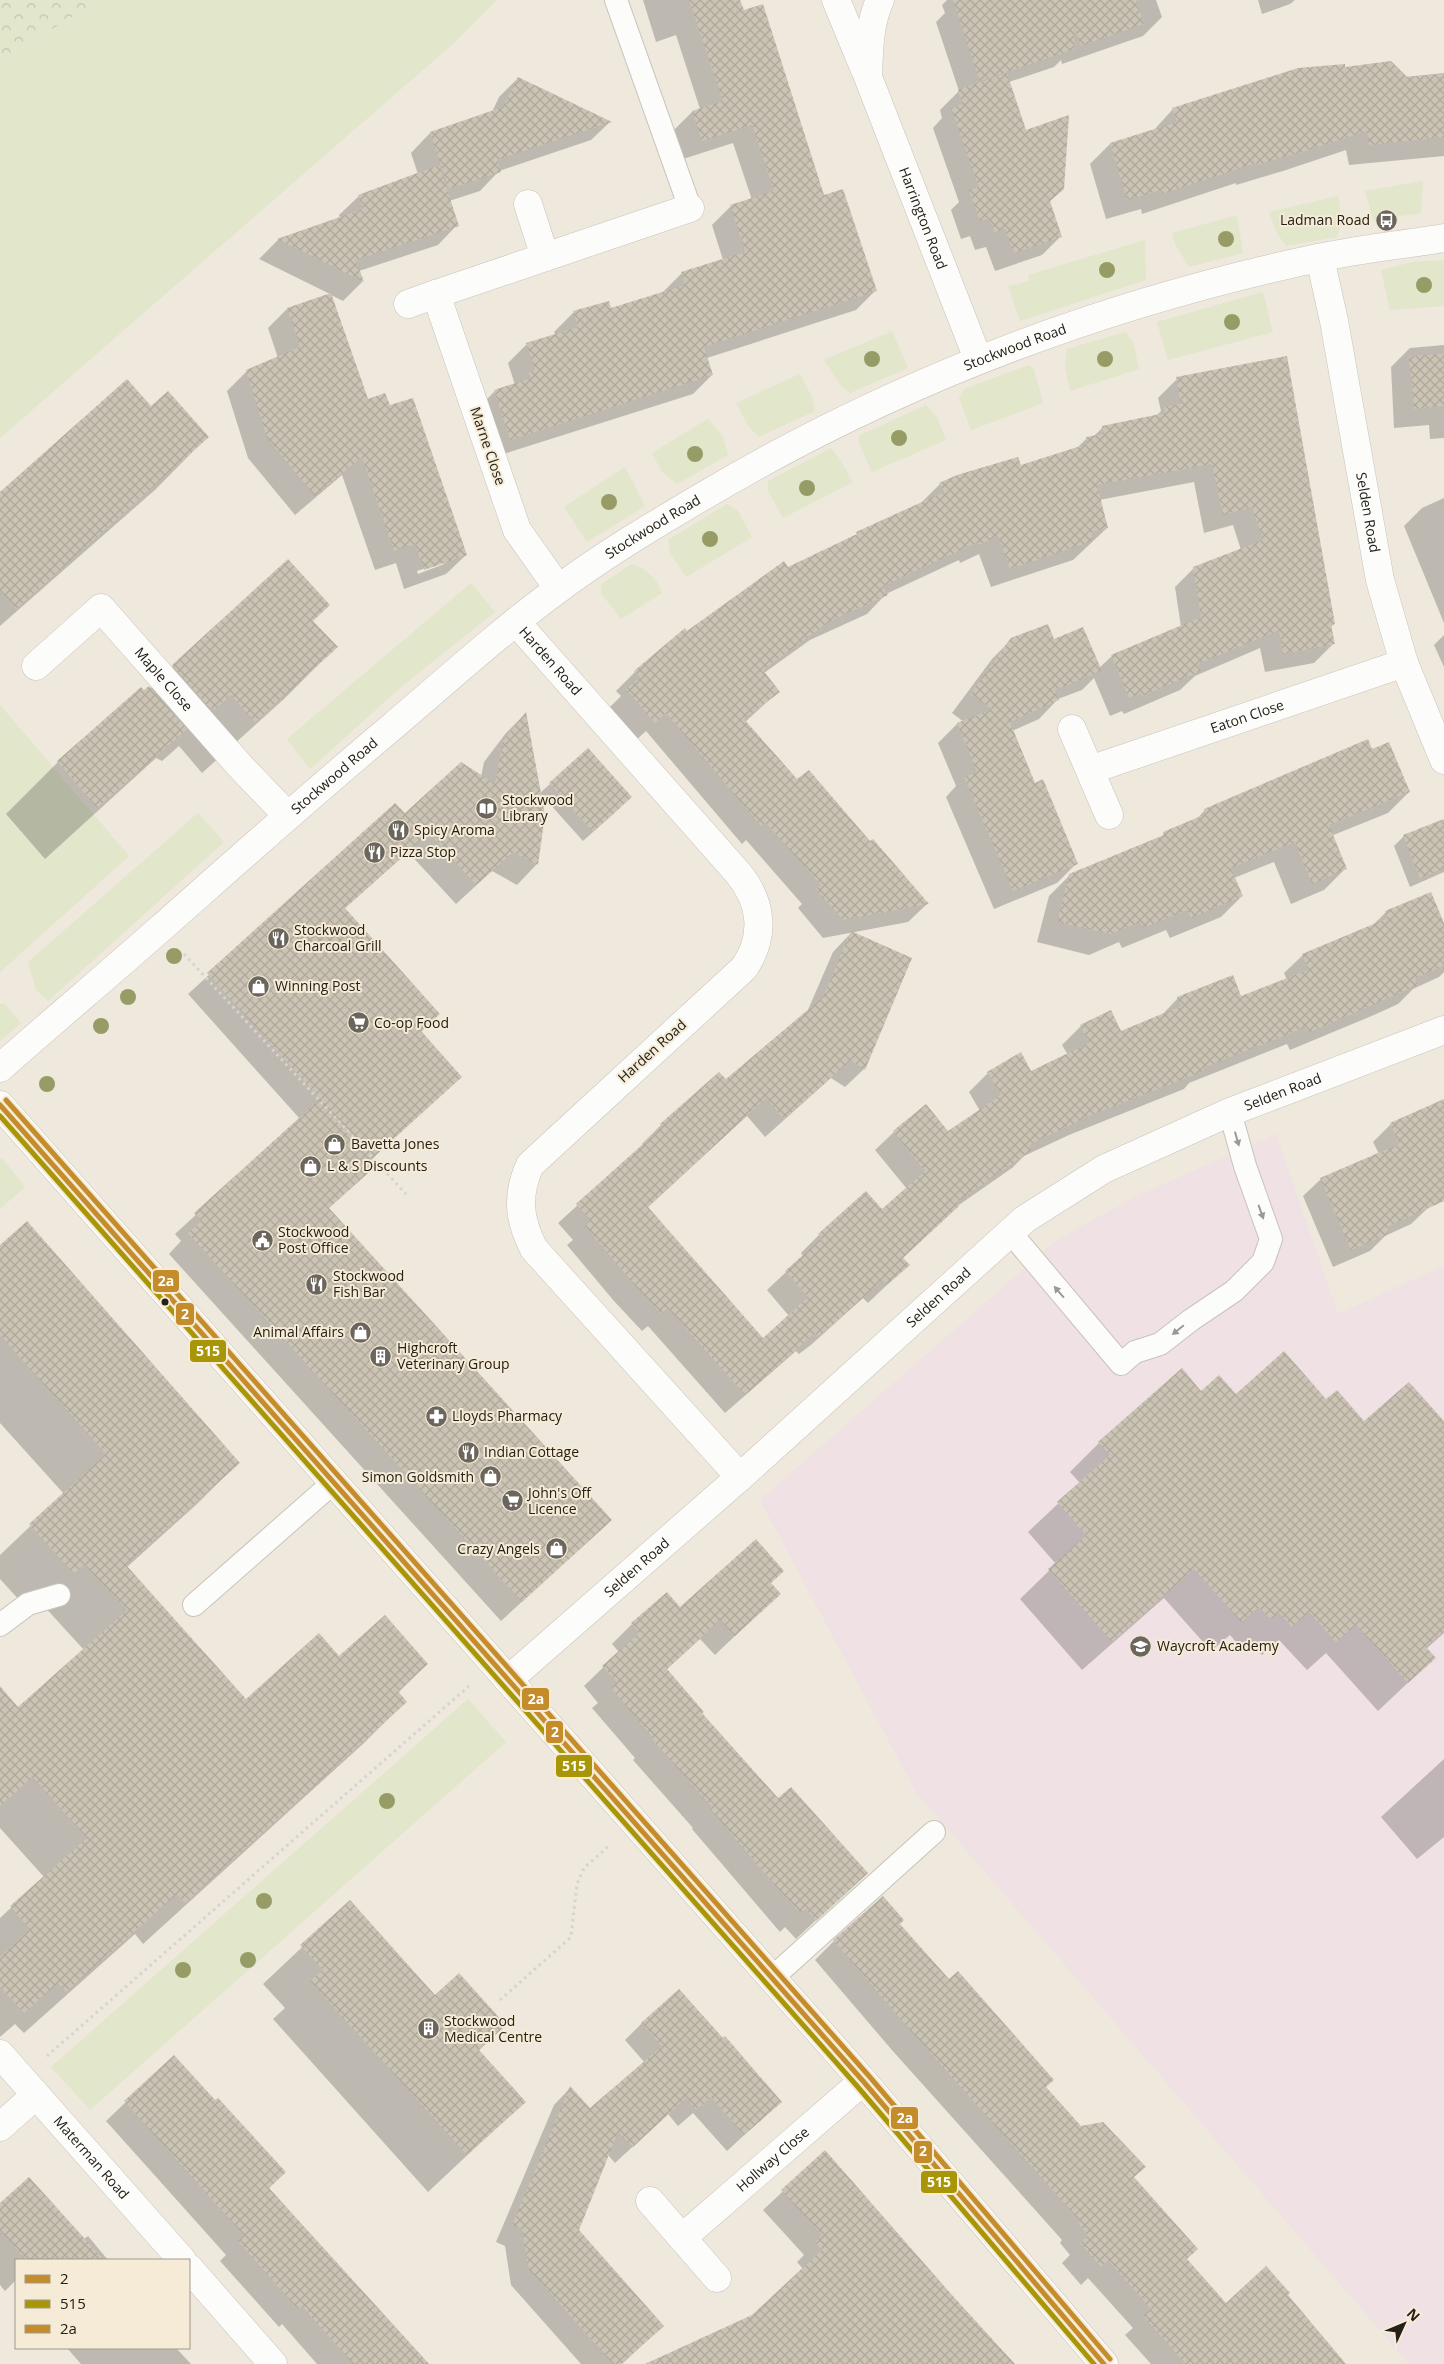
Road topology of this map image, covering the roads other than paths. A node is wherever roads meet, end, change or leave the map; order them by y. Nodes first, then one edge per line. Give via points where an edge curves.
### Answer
1 (616, 0) edge
2 (836, 0) edge
3 (880, 0) edge
4 (868, 77) junction
5 (528, 204) dead end
6 (690, 208) joint
7 (1444, 238) edge
8 (545, 257) junction
9 (1320, 258) junction
10 (436, 294) junction
11 (408, 304) dead end
12 (978, 359) junction
13 (558, 588) junction
14 (516, 622) junction
15 (1404, 663) junction
16 (36, 666) dead end
17 (1072, 729) dead end
18 (1444, 760) edge
19 (1090, 770) junction
20 (287, 815) junction
21 (1109, 815) dead end
22 (1444, 1030) edge
23 (0, 1068) edge
24 (0, 1105) edge
25 (1230, 1112) junction
26 (1010, 1232) junction
27 (740, 1477) junction
28 (334, 1482) junction
29 (59, 1595) dead end
30 (194, 1605) dead end
31 (0, 1625) edge
32 (501, 1672) junction
33 (934, 1832) dead end
34 (772, 1978) junction
35 (0, 2054) edge
36 (863, 2081) junction
37 (29, 2087) junction
38 (0, 2127) edge
39 (650, 2201) dead end
40 (682, 2238) junction
41 (181, 2259) edge
42 (190, 2269) edge
43 (717, 2278) dead end
44 (273, 2364) edge
45 (1104, 2364) edge

1 - 6 lane
2 - 4 street, Harrington Road
3 - 4 street, Harrington Road via 870,41
4 - 12 street, Harrington Road
5 - 8 street
6 - 8 street
7 - 9 street, Stockwood Road
8 - 10 street
9 - 12 street, Stockwood Road via 1180,292
9 - 15 street, Selden Road via 1380,580
10 - 11 street
10 - 13 street, Marne Close via 517,530
12 - 13 street, Stockwood Road via 822,430 740,474
13 - 14 street, Stockwood Road
14 - 20 street, Stockwood Road
14 - 27 street, Harden Road via 738,872 754,895 758,936 744,968 530,1165 524,1178 520,1204 524,1229 534,1249
15 - 18 street, Selden Road
15 - 19 street, Eaton Close
16 - 20 street, Maple Close via 101,608
17 - 19 street
19 - 21 street
20 - 23 street, Stockwood Road
22 - 25 street, Selden Road
24 - 28 street
25 - 26 street, Selden Road via 1104,1169
25 -> 26 lane via 1271,1239 1262,1262 1234,1290 1160,1344 1135,1352 1121,1364
26 - 27 street, Selden Road
27 - 32 street, Selden Road
28 - 30 lane
28 - 32 street
29 - 31 lane via 28,1604
32 - 34 street
33 - 34 lane
34 - 36 street
35 - 37 street, Materman Road
36 - 40 street, Hollway Close
36 - 45 street
37 - 38 street
37 - 41 street, Materman Road
39 - 40 street
40 - 43 street
42 - 44 street

